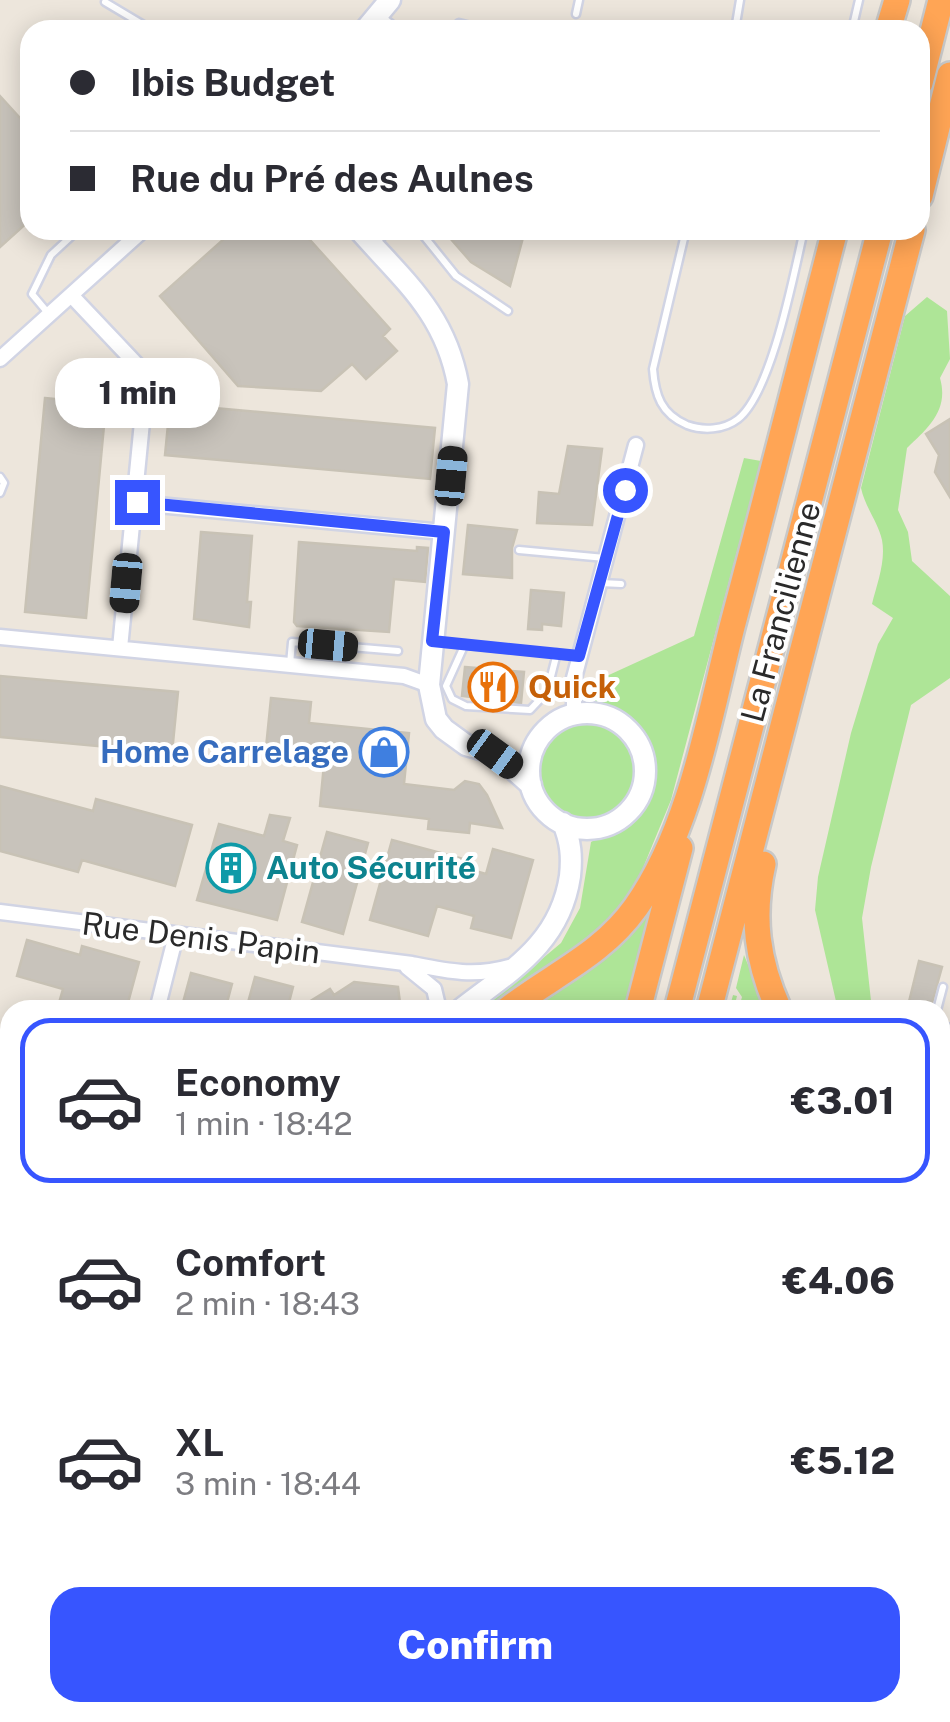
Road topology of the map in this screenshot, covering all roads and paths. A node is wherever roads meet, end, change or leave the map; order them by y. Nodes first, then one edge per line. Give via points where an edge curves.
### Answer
1 (580, 0) edge
2 (942, 0) edge
3 (105, 2) dead end
4 (576, 14) dead end
5 (135, 20) edge
6 (930, 45) edge
7 (950, 75) edge
8 (930, 156) edge
9 (67, 240) edge
10 (132, 240) edge
11 (367, 240) edge
12 (427, 240) edge
13 (684, 240) edge
14 (801, 240) edge
15 (832, 240) edge
16 (877, 240) edge
17 (909, 240) edge
18 (71, 295) junction
19 (508, 311) dead end
20 (49, 314) junction
21 (0, 358) edge
22 (636, 445) dead end
23 (0, 476) edge
24 (625, 490) junction
25 (643, 492) dead end
26 (0, 493) edge
27 (137, 502) junction
28 (444, 532) junction
29 (519, 550) dead end
30 (606, 558) junction
31 (600, 582) junction
32 (621, 584) dead end
33 (0, 638) edge
34 (432, 641) junction
35 (465, 644) junction
36 (120, 648) junction
37 (398, 651) dead end
38 (557, 654) junction
39 (579, 656) junction
40 (290, 664) junction
41 (429, 685) junction
42 (574, 714) junction
43 (541, 735) junction
44 (702, 751) junction
45 (495, 754) junction
46 (530, 785) junction
47 (765, 799) junction
48 (563, 823) junction
49 (601, 827) junction
50 (0, 912) edge
51 (176, 936) junction
52 (402, 963) junction
53 (518, 965) junction
54 (942, 987) dead end
55 (160, 1000) edge
56 (438, 1000) edge
57 (473, 1000) edge
58 (485, 1000) edge
59 (522, 1000) edge
60 (641, 1000) edge
61 (680, 1000) edge
62 (712, 1000) edge
63 (775, 1000) edge
64 (940, 1000) edge

1 - 4 lane
2 - 6 highway
3 - 5 lane
7 - 8 highway
9 - 20 lane via 51,255 32,294
10 - 18 street
11 - 28 street via 433,314 453,359 458,384
12 - 19 lane via 456,276
13 - 14 lane via 653,369 655,393 668,414 697,428 719,428 750,405 768,367
15 - 44 highway
16 - 61 highway, La Francilienne
17 - 47 highway, La Francilienne
18 - 20 street
18 - 27 street via 146,381
20 - 21 street
22 - 24 street
23 - 26 lane
24 - 25 lane
24 - 30 street
27 - 28 street
27 - 36 street
28 - 34 street
29 - 30 lane
30 - 31 street
31 - 32 lane
31 - 39 street
33 - 36 street
34 - 35 lane
34 - 41 street
35 - 38 lane
35 - 38 lane via 446,686 452,699 484,708 522,712 536,706
36 - 40 street
37 - 40 lane via 292,642
38 - 39 lane
39 - 42 street
40 - 41 street via 404,676
41 - 45 street via 444,729 466,746
42 - 43 street
42 - 49 street via 618,721 644,757 637,800
43 - 45 street
43 - 46 street via 531,756
44 - 59 highway via 638,904 588,957
44 - 60 highway
45 - 46 street
46 - 48 street via 542,807
47 - 62 highway, La Francilienne
47 - 63 highway via 772,820 755,926
48 - 49 street
48 - 53 street via 572,862 568,889 557,922
49 - 58 street via 580,854 572,904 554,940
50 - 51 street, Rue Denis Papin
51 - 52 street, Rue Denis Papin
51 - 55 street
52 - 53 street, Rue Denis Papin via 472,974
52 - 56 street via 428,980
53 - 57 street
54 - 64 lane

